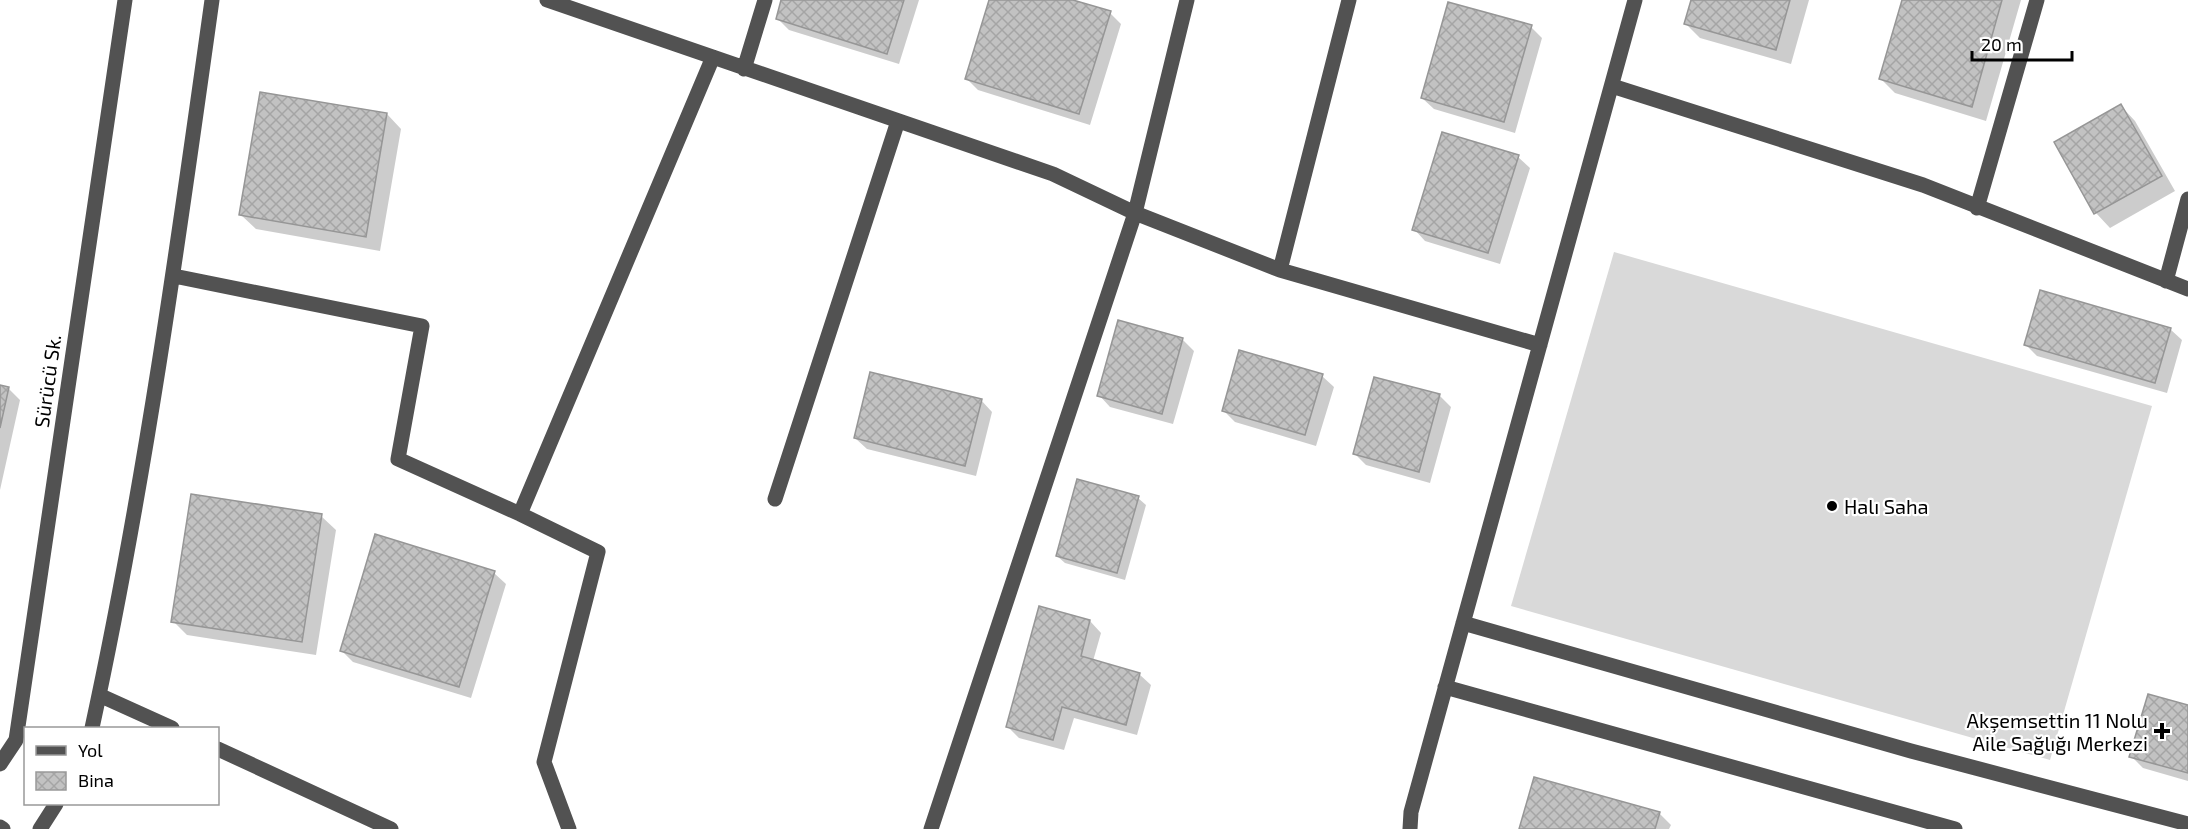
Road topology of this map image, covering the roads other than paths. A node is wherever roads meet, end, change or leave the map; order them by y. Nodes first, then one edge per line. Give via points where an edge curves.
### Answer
1 (125, 0) edge
2 (212, 0) edge
3 (547, 0) edge
4 (765, 0) edge
5 (1187, 0) edge
6 (1349, 0) edge
7 (1635, 0) edge
8 (2037, 0) edge
9 (713, 57) junction
10 (744, 69) junction
11 (1612, 86) junction
12 (898, 121) junction
13 (2188, 199) edge
14 (1977, 208) junction
15 (1135, 213) junction
16 (1280, 270) junction
17 (174, 276) junction
18 (2166, 281) junction
19 (2188, 289) edge
20 (1540, 345) junction
21 (775, 499) dead end
22 (520, 514) junction
23 (1463, 623) junction
24 (1445, 687) junction
25 (99, 695) junction
26 (92, 727) edge
27 (168, 727) edge
28 (21, 741) edge
29 (219, 749) edge
30 (0, 764) edge
31 (55, 805) edge
32 (2188, 824) edge
33 (40, 829) edge
34 (391, 829) edge
35 (569, 829) edge
36 (931, 829) edge
37 (1410, 829) edge
38 (1955, 829) edge

1 - 28 street, Sürücü Sk.
2 - 17 street
3 - 9 street
4 - 10 street
5 - 15 street
6 - 16 street
7 - 11 street
8 - 14 street
9 - 10 street
9 - 22 street
10 - 12 street
11 - 14 street via 1923,185
11 - 20 street
12 - 15 street via 1053,174
12 - 21 street
13 - 18 street
14 - 18 street
15 - 16 street
15 - 36 street
16 - 20 street
17 - 22 street via 422,326 398,459
17 - 25 street via 141,480
18 - 19 street
20 - 23 street
22 - 35 street via 598,552 544,762
23 - 24 street
23 - 32 street
24 - 37 street via 1411,812
24 - 38 street
25 - 26 street
25 - 27 street
28 - 30 street, Sürücü Sk.
29 - 34 street
31 - 33 street

